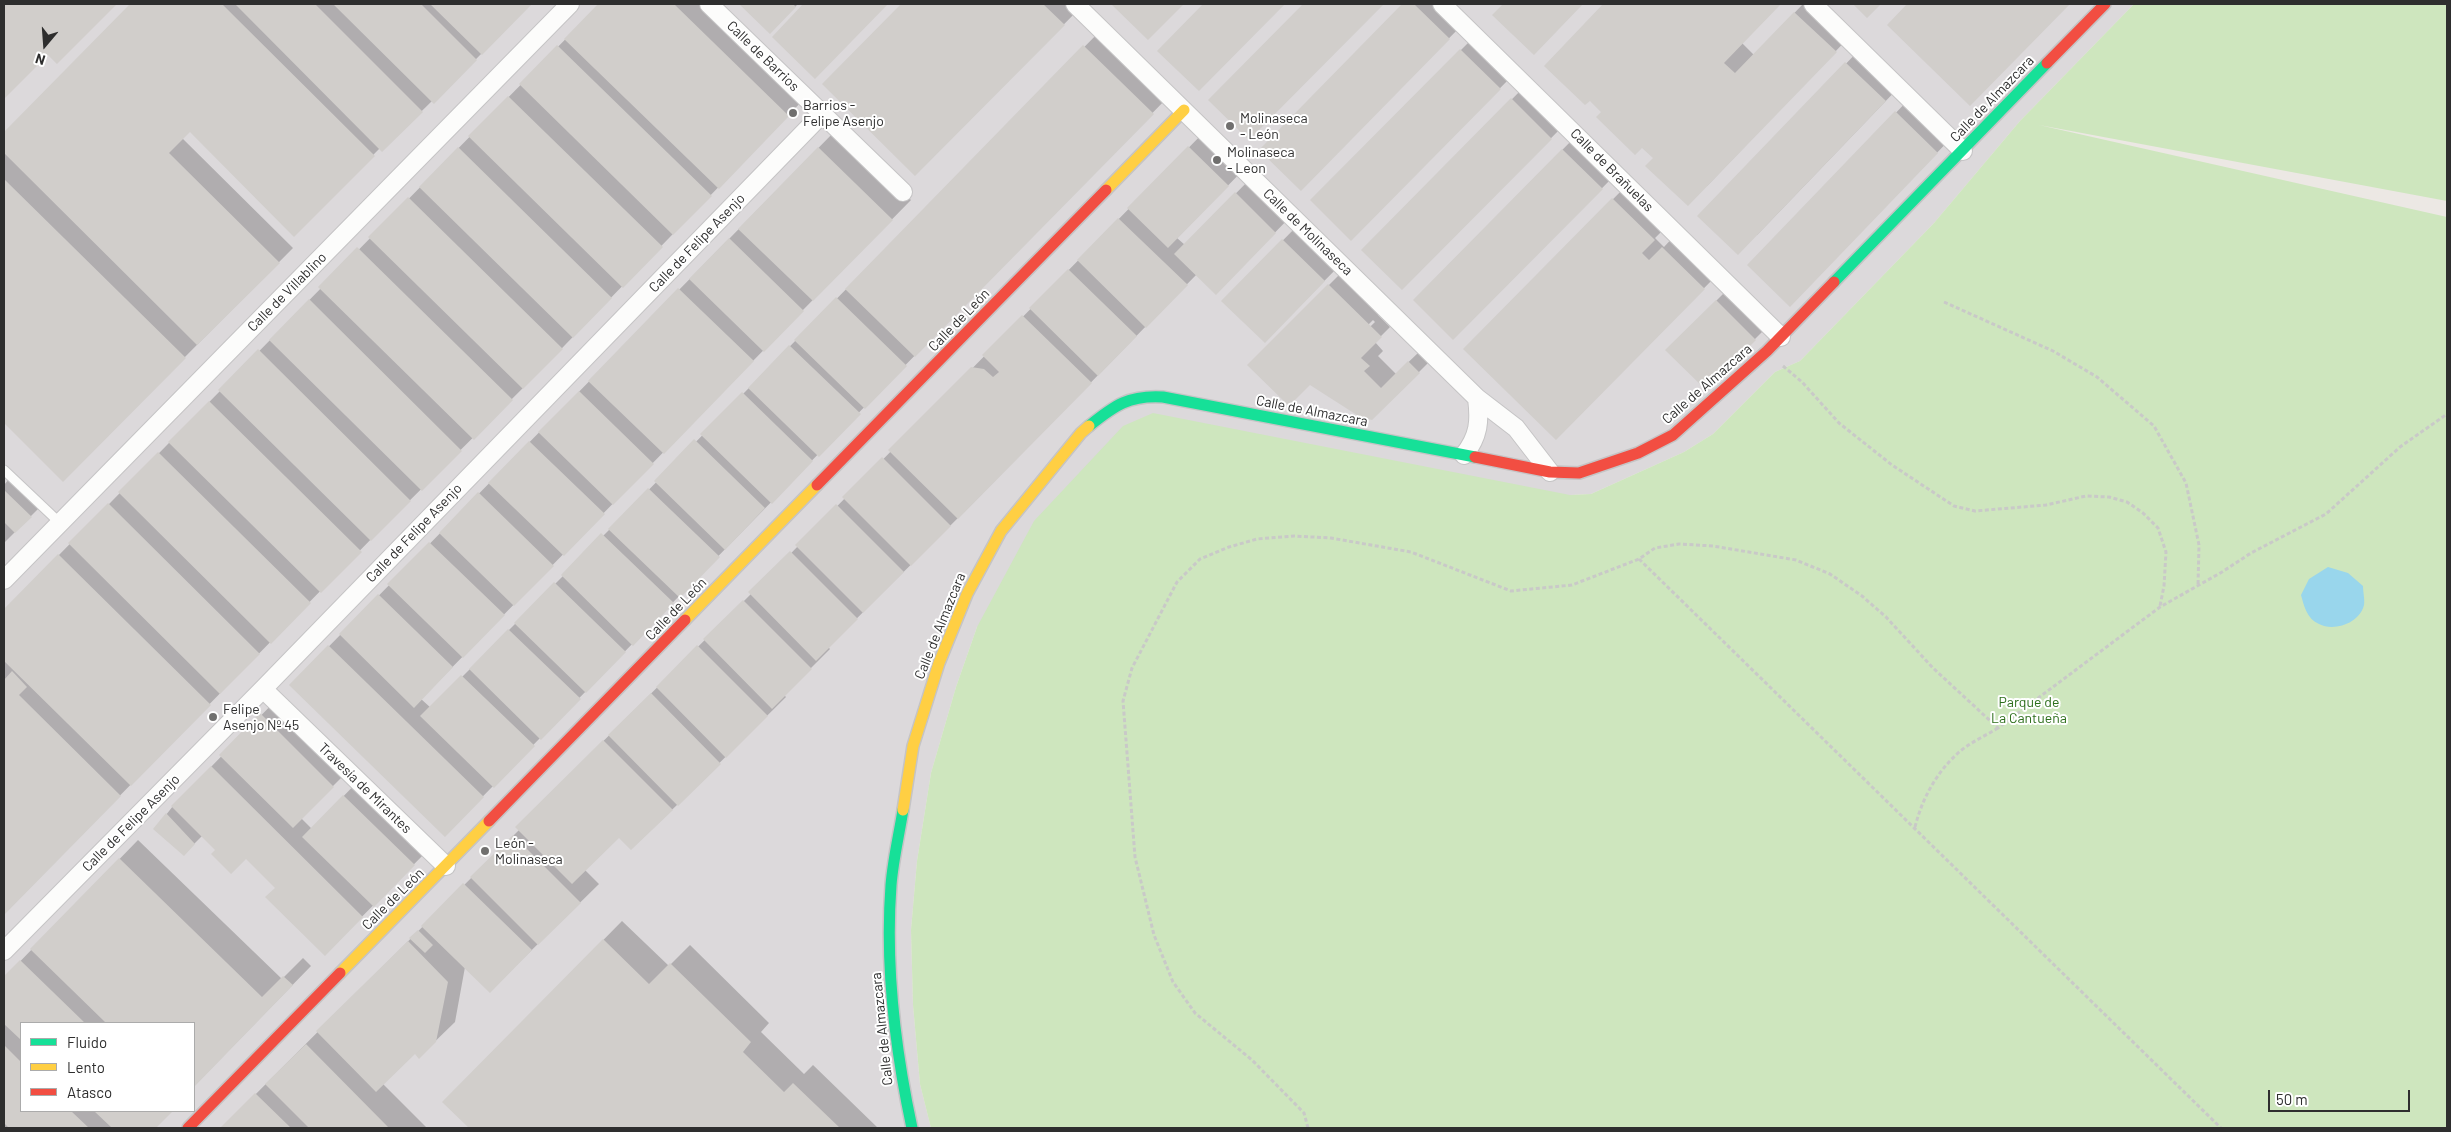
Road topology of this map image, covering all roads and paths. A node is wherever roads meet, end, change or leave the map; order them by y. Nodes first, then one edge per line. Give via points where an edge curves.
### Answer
1 (570, 4) edge
2 (709, 4) edge
3 (1075, 4) edge
4 (1442, 4) edge
5 (1813, 4) edge
6 (2105, 4) edge
7 (1184, 110) junction
8 (823, 113) junction
9 (1963, 151) junction
10 (902, 192) dead end
11 (1944, 302) dead end
12 (1781, 337) junction
13 (1767, 351) junction
14 (1477, 398) junction
15 (2447, 414) edge
16 (1464, 455) junction
17 (4, 470) edge
18 (1550, 472) junction
19 (60, 523) junction
20 (1639, 559) junction
21 (4, 580) edge
22 (2198, 586) junction
23 (2160, 607) junction
24 (263, 689) junction
25 (1998, 728) junction
26 (1915, 827) junction
27 (446, 866) junction
28 (4, 951) edge
29 (188, 1128) edge
30 (912, 1128) edge
31 (1308, 1128) edge
32 (2221, 1128) edge

1 - 19 street, Calle de Villablino
2 - 8 street, Calle de Barrios
3 - 7 street, Calle de Molinaseca
4 - 12 street, Calle de Brañuelas
5 - 9 street
6 - 9 street, Calle de Almazcara
7 - 14 street, Calle de Molinaseca
7 - 27 street, Calle de León
8 - 10 street, Calle de Barrios
8 - 24 street, Calle de Felipe Asenjo
9 - 12 street, Calle de Almazcara
11 - 22 path via 2054,351 2097,377 2154,426 2186,483 2199,545
12 - 13 street, Calle de Almazcara
13 - 18 street, Calle de Almazcara via 1673,435 1638,453 1579,473
13 - 23 path via 1802,382 1839,423 1892,465 1954,506 1975,511 2046,504 2086,496 2109,497 2135,507 2158,528 2166,552
14 - 16 street via 1478,429 1473,444
14 - 18 street, Calle de Molinaseca via 1516,428
15 - 22 path via 2400,447 2326,514 2251,553
16 - 18 street, Calle de Almazcara
16 - 30 street, Calle de Almazcara via 1146,396 1111,408 1081,433 1001,531 983,562 939,663 913,746 891,884 889,935 899,1069
17 - 19 lane
19 - 21 street, Calle de Villablino
20 - 25 path via 1655,548 1678,544 1713,546 1796,560 1830,574 1886,617 1933,668
20 - 26 path
20 - 31 path via 1572,585 1511,591 1411,552 1331,538 1294,536 1257,539 1229,547 1200,559 1177,582 1132,668 1123,701 1135,857 1154,935 1173,982 1195,1013 1273,1080 1304,1114
22 - 23 path
23 - 25 path
24 - 27 street, Travesía de Mirantes
24 - 28 street, Calle de Felipe Asenjo
25 - 26 path via 1958,753 1933,782
26 - 32 path
27 - 29 street, Calle de León

